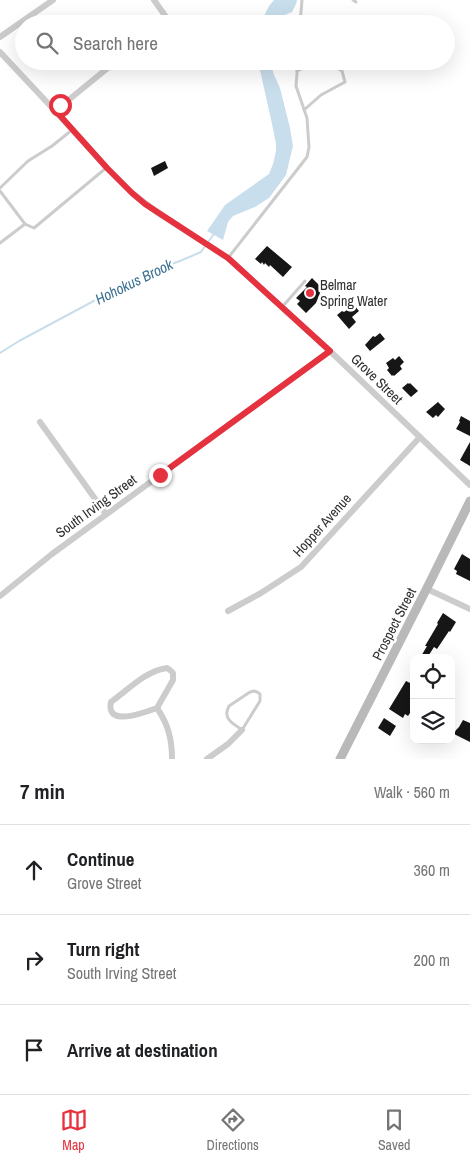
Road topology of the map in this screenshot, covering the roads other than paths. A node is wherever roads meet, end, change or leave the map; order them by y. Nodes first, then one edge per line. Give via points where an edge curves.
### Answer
1 (53, 0) edge
2 (154, 0) edge
3 (302, 0) edge
4 (32, 15) edge
5 (165, 15) edge
6 (301, 15) edge
7 (15, 27) edge
8 (0, 37) edge
9 (0, 52) edge
10 (15, 68) edge
11 (17, 70) edge
12 (106, 70) edge
13 (301, 70) edge
14 (342, 70) edge
15 (297, 72) joint
16 (55, 110) junction
17 (304, 110) junction
18 (72, 130) junction
19 (107, 168) junction
20 (0, 190) edge
21 (24, 224) junction
22 (0, 243) edge
23 (228, 258) junction
24 (305, 281) dead end
25 (282, 307) junction
26 (330, 351) junction
27 (40, 422) dead end
28 (420, 437) junction
29 (470, 485) edge
30 (470, 500) edge
31 (106, 514) junction
32 (427, 589) junction
33 (0, 596) edge
34 (470, 609) edge
35 (228, 611) dead end
36 (157, 708) junction
37 (242, 730) junction
38 (172, 759) edge
39 (206, 759) edge
40 (340, 759) edge

1 - 4 street
2 - 5 street
3 - 6 lane
7 - 8 street
9 - 10 street, Grove Street
11 - 16 street, Grove Street
12 - 16 street
13 - 15 lane
14 - 17 lane via 345,82 321,95
15 - 17 lane via 296,86
16 - 18 street, Grove Street
17 - 23 lane via 309,147 307,156
18 - 19 street, Grove Street
18 - 20 lane via 28,161
19 - 21 lane via 34,228
19 - 23 street, Grove Street via 145,204
20 - 21 lane
21 - 22 lane
23 - 25 street, Grove Street
24 - 25 lane
25 - 26 street, Grove Street
26 - 28 street, Grove Street
26 - 31 street, South Irving Street
27 - 31 street
28 - 29 street, Grove Street
28 - 35 street, Hopper Avenue via 301,567
30 - 32 main road, Prospect Street
31 - 33 street, South Irving Street
32 - 34 street
32 - 40 main road, Prospect Street
36 - 36 street via 128,717 115,715 110,708 111,702 144,677 167,668 173,673 173,680
36 - 38 street via 170,735
37 - 37 lane via 260,701 257,692 250,692 227,710 227,718
37 - 39 street

